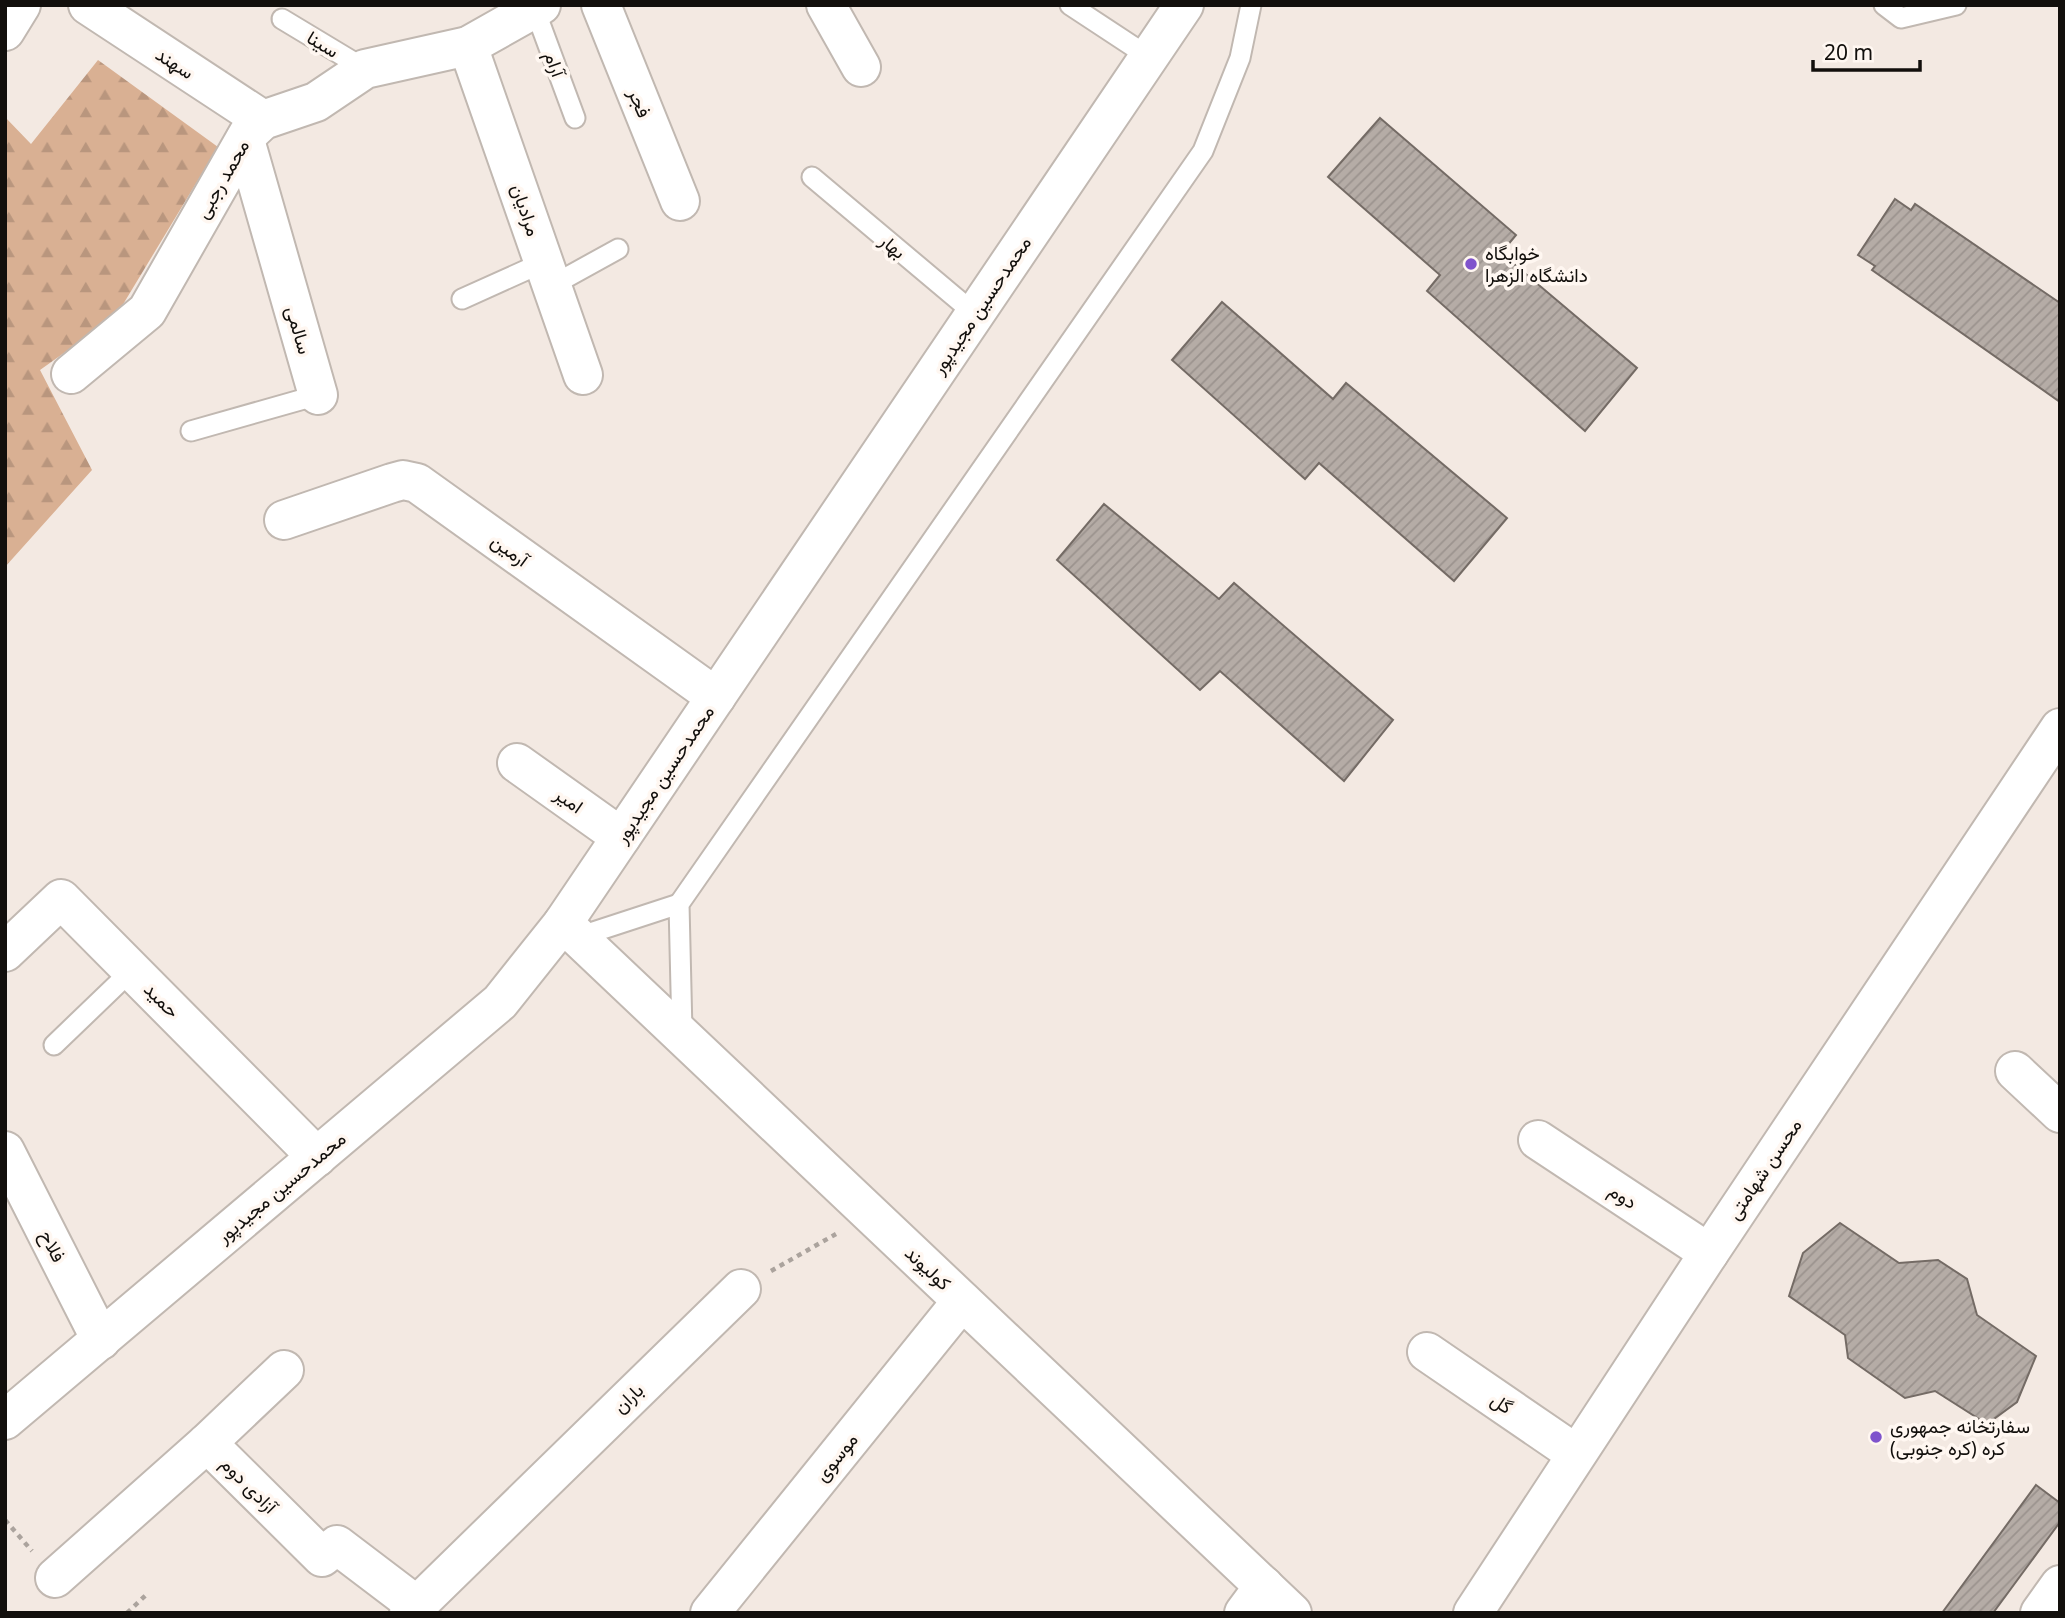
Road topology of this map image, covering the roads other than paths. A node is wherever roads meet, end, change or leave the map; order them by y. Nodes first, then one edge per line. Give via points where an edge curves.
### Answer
1 (22, 5) edge
2 (88, 5) edge
3 (601, 5) edge
4 (826, 5) edge
5 (1070, 5) edge
6 (1184, 5) edge
7 (1251, 5) edge
8 (1884, 5) edge
9 (1956, 5) edge
10 (538, 7) edge
11 (282, 19) dead end
12 (5, 31) edge
13 (468, 46) junction
14 (1149, 57) junction
15 (861, 67) dead end
16 (365, 69) junction
17 (575, 118) dead end
18 (254, 130) junction
19 (812, 177) dead end
20 (680, 201) dead end
21 (618, 249) dead end
22 (547, 274) junction
23 (462, 299) dead end
24 (975, 314) junction
25 (71, 374) dead end
26 (583, 375) dead end
27 (318, 395) joint
28 (191, 431) dead end
29 (284, 520) dead end
30 (716, 697) junction
31 (2060, 728) edge
32 (517, 764) dead end
33 (621, 837) junction
34 (679, 904) junction
35 (570, 930) junction
36 (5, 952) edge
37 (132, 970) junction
38 (682, 1036) junction
39 (54, 1045) dead end
40 (2015, 1071) dead end
41 (2060, 1113) edge
42 (1538, 1140) dead end
43 (5, 1152) edge
44 (317, 1157) junction
45 (1709, 1253) junction
46 (741, 1289) road end
47 (962, 1301) junction
48 (101, 1340) junction
49 (1427, 1352) dead end
50 (284, 1370) dead end
51 (6, 1419) edge
52 (207, 1443) junction
53 (1576, 1454) junction
54 (55, 1578) dead end
55 (2060, 1585) edge
56 (1254, 1600) edge
57 (412, 1609) edge
58 (710, 1613) edge
59 (1292, 1613) edge
60 (1473, 1613) edge
61 (2040, 1613) edge

1 - 12 street
2 - 18 street, سهند
3 - 20 street, فجر
4 - 15 street
5 - 14 lane
6 - 14 street, محمدحسین مجیدپور
7 - 34 lane via 1240,58 1203,151
8 - 9 lane via 1901,18
10 - 13 street, محمد رجبی
10 - 17 lane, آرام
11 - 16 lane, سینا
13 - 16 street, محمد رجبی
13 - 22 street, مرادیان
14 - 24 street, محمدحسین مجیدپور
16 - 18 street, محمد رجبی via 316,102
18 - 25 street, محمد رجبی via 147,311
18 - 27 street, سالمی
19 - 24 lane, بهار
21 - 22 lane
22 - 23 lane
22 - 26 street, مرادیان
24 - 30 street, محمدحسین مجیدپور
27 - 28 lane, سالمی
29 - 30 street, آرمین via 403,480 418,484
30 - 33 street, محمدحسین مجیدپور
31 - 45 street, محسن شهامتی
32 - 33 street, امیر
33 - 35 street, محمدحسین مجیدپور
34 - 35 lane
34 - 38 lane
35 - 38 street, کولیوند
35 - 44 street, محمدحسین مجیدپور via 500,1002
36 - 37 street, حمید via 61,899
37 - 39 lane
37 - 44 street, حمید
38 - 47 street, کولیوند
40 - 41 street
42 - 45 street, دوم
43 - 48 street, فلاح
44 - 48 street, محمدحسین مجیدپور
45 - 53 street, محسن شهامتی
46 - 57 street, باران
47 - 56 street, کولیوند
47 - 58 street, موسوی
48 - 51 street, محمدحسین مجیدپور
49 - 53 street, گل
50 - 52 street
52 - 54 street, آزادی دوم
52 - 57 street, آزادی دوم via 321,1557 337,1545
53 - 60 street, محسن شهامتی
55 - 61 street
56 - 59 street, کولیوند

